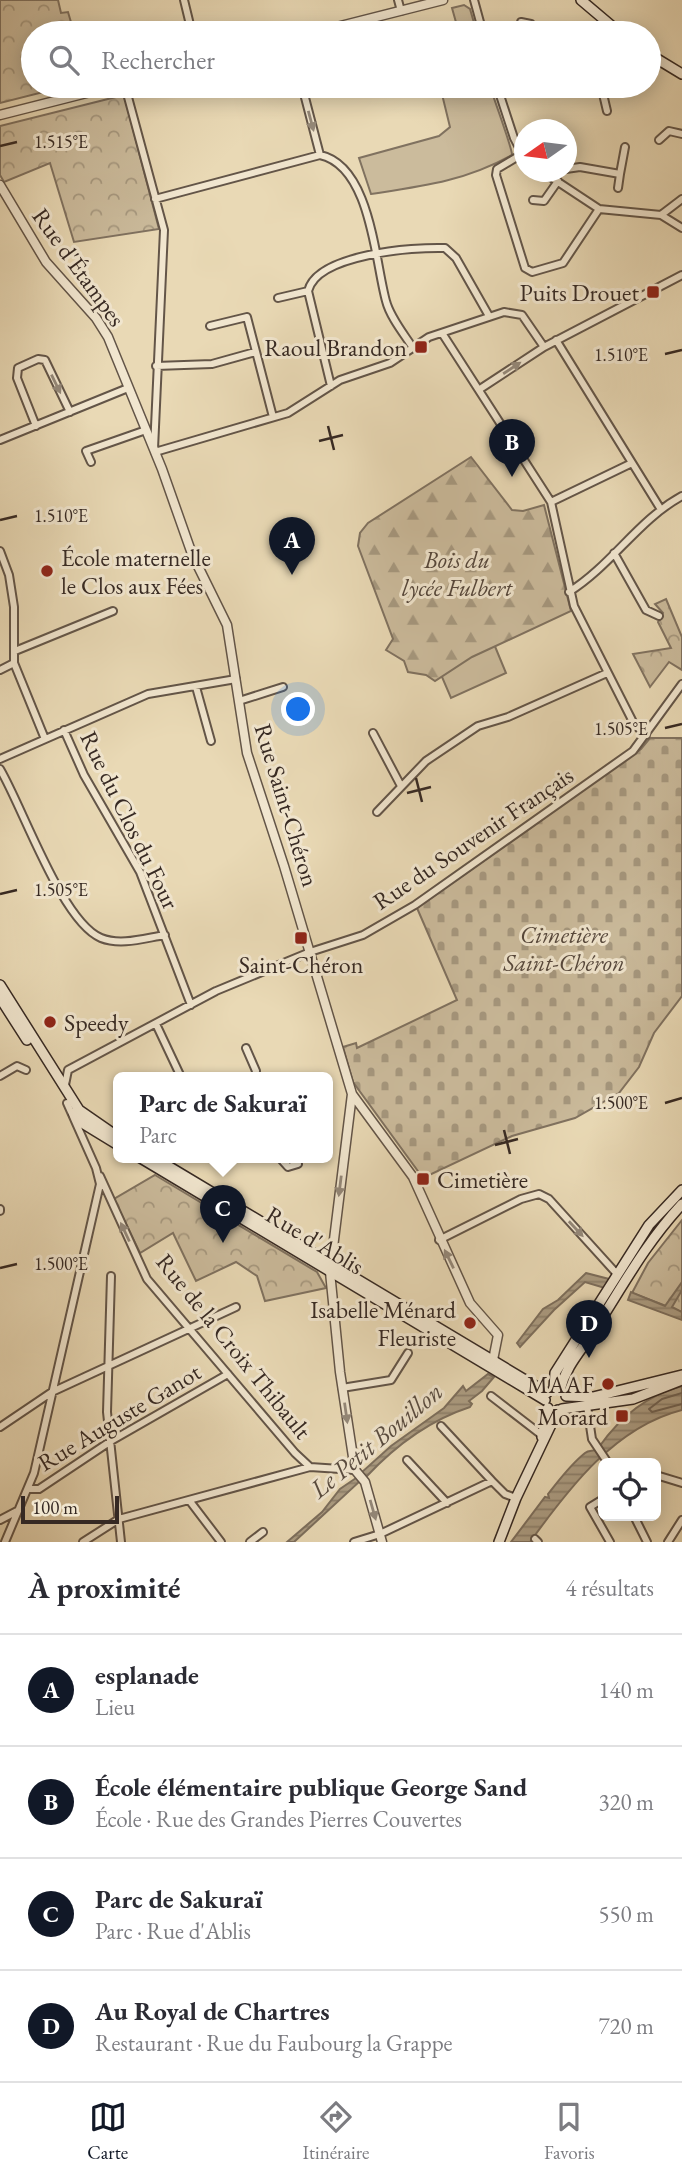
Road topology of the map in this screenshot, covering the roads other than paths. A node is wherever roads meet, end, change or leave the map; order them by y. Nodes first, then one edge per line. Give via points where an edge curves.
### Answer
1 (184, 0) edge
2 (398, 0) edge
3 (443, 0) edge
4 (474, 0) edge
5 (581, 0) edge
6 (401, 11) junction
7 (189, 21) edge
8 (361, 21) edge
9 (480, 21) edge
10 (606, 21) edge
11 (661, 61) edge
12 (682, 74) edge
13 (67, 98) edge
14 (128, 98) edge
15 (305, 98) edge
16 (501, 98) edge
17 (604, 98) edge
18 (607, 111) dead end
19 (0, 115) edge
20 (682, 134) edge
21 (514, 138) edge
22 (659, 140) dead end
23 (625, 147) dead end
24 (320, 155) junction
25 (514, 160) edge
26 (577, 167) edge
27 (620, 174) junction
28 (557, 182) edge
29 (559, 182) edge
30 (0, 185) edge
31 (618, 188) dead end
32 (155, 199) junction
33 (682, 199) edge
34 (533, 200) dead end
35 (599, 209) junction
36 (661, 215) junction
37 (682, 228) edge
38 (376, 253) junction
39 (682, 275) edge
40 (307, 290) junction
41 (278, 298) dead end
42 (489, 316) junction
43 (209, 326) dead end
44 (442, 333) junction
45 (556, 340) junction
46 (544, 347) junction
47 (413, 348) junction
48 (255, 352) junction
49 (156, 366) junction
50 (331, 386) junction
51 (128, 388) junction
52 (480, 389) junction
53 (70, 412) junction
54 (154, 416) junction
55 (273, 417) junction
56 (36, 426) junction
57 (145, 428) junction
58 (0, 440) edge
59 (154, 451) junction
60 (91, 462) dead end
61 (632, 463) junction
62 (682, 495) edge
63 (551, 502) junction
64 (660, 508) junction
65 (0, 551) edge
66 (614, 553) junction
67 (569, 592) junction
68 (113, 611) dead end
69 (659, 616) dead end
70 (15, 651) junction
71 (14, 663) junction
72 (0, 670) edge
73 (607, 673) junction
74 (236, 679) junction
75 (682, 684) edge
76 (195, 687) junction
77 (283, 687) dead end
78 (239, 701) junction
79 (64, 730) junction
80 (373, 733) dead end
81 (646, 735) junction
82 (44, 739) junction
83 (211, 741) dead end
84 (0, 759) edge
85 (0, 769) edge
86 (401, 786) junction
87 (377, 811) dead end
88 (165, 935) junction
89 (310, 952) junction
90 (0, 985) edge
91 (0, 998) edge
92 (191, 1005) junction
93 (156, 1024) junction
94 (246, 1048) dead end
95 (26, 1070) dead end
96 (179, 1072) edge
97 (256, 1072) edge
98 (0, 1076) edge
99 (66, 1092) junction
100 (352, 1094) junction
101 (70, 1103) junction
102 (83, 1119) junction
103 (80, 1133) junction
104 (113, 1139) edge
105 (149, 1163) edge
106 (163, 1163) edge
107 (284, 1163) edge
108 (298, 1164) dead end
109 (96, 1168) junction
110 (682, 1190) edge
111 (682, 1204) edge
112 (439, 1240) junction
113 (331, 1268) junction
114 (617, 1274) junction
115 (111, 1276) dead end
116 (236, 1307) dead end
117 (190, 1329) junction
118 (408, 1353) dead end
119 (492, 1360) junction
120 (107, 1366) junction
121 (229, 1374) junction
122 (682, 1377) edge
123 (342, 1388) junction
124 (52, 1392) junction
125 (491, 1396) dead end
126 (555, 1398) junction
127 (587, 1406) junction
128 (441, 1426) dead end
129 (0, 1427) edge
130 (543, 1436) junction
131 (111, 1441) junction
132 (604, 1458) edge
133 (407, 1460) dead end
134 (310, 1467) junction
135 (359, 1474) junction
136 (661, 1477) edge
137 (492, 1481) junction
138 (682, 1483) edge
139 (523, 1484) junction
140 (29, 1489) junction
141 (516, 1498) junction
142 (189, 1500) junction
143 (598, 1502) edge
144 (447, 1503) junction
145 (21, 1509) junction
146 (119, 1519) junction
147 (0, 1520) edge
148 (682, 1520) edge
149 (598, 1521) edge
150 (598, 1521) edge
151 (636, 1521) edge
152 (263, 1532) dead end
153 (381, 1538) edge
154 (5, 1542) edge
155 (83, 1542) edge
156 (121, 1542) edge
157 (221, 1542) edge
158 (250, 1542) edge
159 (354, 1542) edge
160 (499, 1542) edge
161 (610, 1542) edge
162 (647, 1542) edge
163 (668, 1542) edge

1 - 7 street
2 - 6 street
3 - 6 street
4 - 9 street
5 - 10 main road
6 - 8 street
11 - 12 main road
13 - 19 street
14 - 32 street
15 -> 24 street
16 - 21 street
17 - 18 street
20 - 22 street via 669,131
23 - 27 street
24 - 32 street
24 - 38 street via 340,168 358,192
25 - 35 street via 497,169 496,175 525,268 532,272 563,263
26 - 27 street
27 - 31 street
28 - 34 street via 544,201
29 - 35 street
30 - 51 street, Rue d'Étampes via 47,262 108,337
32 - 49 street via 164,230
33 - 36 street
35 - 36 street
36 - 37 street
38 - 40 street via 320,273
38 - 42 street via 445,248 456,258
38 - 47 street via 386,304
39 - 45 street
40 - 41 street
40 - 50 street
42 - 44 street
42 - 46 street via 504,312 522,315
43 - 48 street via 247,317
44 - 47 street
44 - 52 street
45 - 46 street
45 - 61 street
52 -> 46 street
47 - 50 street via 390,363
48 - 49 street via 212,364
48 - 55 street
49 - 54 street
50 - 55 street via 288,413
51 - 53 street
51 - 57 street, Rue d'Étampes
52 - 63 street
53 - 56 street
56 -> 53 street via 17,378 18,368 38,359 45,360
54 - 57 street
54 - 59 street
55 - 59 street
56 - 58 street
57 - 59 street, Rue d'Étampes
57 - 60 street via 86,451
59 - 74 street, Rue Saint-Chéron via 192,554 227,625
61 - 63 street
61 - 64 street
62 - 64 street
63 - 67 street
64 - 66 street
65 - 70 street via 14,607
66 - 67 street
66 - 69 street via 646,610
67 - 73 street
68 - 70 street
70 - 71 street
71 - 72 street
71 - 82 street
73 - 81 street via 634,724
73 - 86 street via 478,726 426,761
74 - 76 street
74 - 78 street, Rue Saint-Chéron
75 - 81 street, Rue du Souvenir Français
76 - 79 street via 148,694
76 - 83 street
77 - 78 street
78 - 89 street, Rue Saint-Chéron via 247,753
79 - 82 street
79 - 88 street, Rue du Clos du Four via 84,775 140,872
80 - 86 street
81 - 89 street, Rue du Souvenir Français via 633,751 415,905 363,935
82 - 84 street
85 - 88 street via 80,923 104,939 122,942
86 - 87 street
88 - 92 street, Rue du Clos du Four
89 - 92 street, Rue du Souvenir Français
89 - 100 street, Rue Saint-Chéron
90 - 99 main road
91 - 101 main road
92 - 93 street, Rue du Souvenir Français
93 - 96 street
93 - 99 street, Rue du Souvenir Français via 68,1070
94 - 97 street
95 - 98 street via 17,1066
99 - 101 main road
100 - 112 street via 413,1177
100 -> 113 street
101 - 102 main road
101 - 103 street, Rue de la Croix Thibault
102 - 103 street
102 - 104 main road
103 - 109 street, Rue de la Croix Thibault
105 - 113 main road, Rue d'Ablis
106 - 113 main road, Rue d'Ablis
107 - 108 street via 288,1167
117 -> 109 street, Rue de la Croix Thibault via 147,1279
109 - 124 street via 100,1184 96,1206
110 - 114 main road via 649,1225
111 - 126 main road via 638,1256
112 -> 114 street via 539,1194 549,1199
119 -> 112 street via 498,1335 470,1303
113 - 119 main road, Rue d'Ablis
113 - 123 street
113 - 126 main road, Rue d'Ablis via 513,1381
114 - 126 main road via 555,1373
115 - 120 street
116 - 117 street
117 - 120 street
117 - 121 street, Rue de la Croix Thibault
118 - 123 street via 391,1380
119 - 126 main road, Rue d'Ablis
120 - 124 street
120 - 131 street
121 - 131 street, Rue Auguste Ganot
121 - 134 street, Rue de la Croix Thibault
122 - 126 main road via 593,1397
122 - 127 main road via 640,1397
123 -> 135 street
124 - 129 street
124 - 140 street
125 - 130 street
126 - 127 main road
126 - 130 main road
126 - 139 main road
127 - 132 street via 596,1447
128 - 137 street
130 - 139 main road
131 - 140 street, Rue Auguste Ganot via 39,1489
131 - 146 street
133 - 144 street
134 - 135 street, Rue de la Croix Thibault
134 - 142 street
135 -> 153 street
136 - 138 street
137 - 141 street
137 - 144 street
139 - 141 main road
140 - 145 street
141 - 160 main road
142 - 146 street
142 - 157 street
143 - 149 street via 590,1507
144 - 153 street
145 - 147 street
145 - 154 street
146 - 155 street
146 - 156 street
148 - 163 street
150 - 161 street
151 - 162 street
152 - 158 street
153 - 159 street

